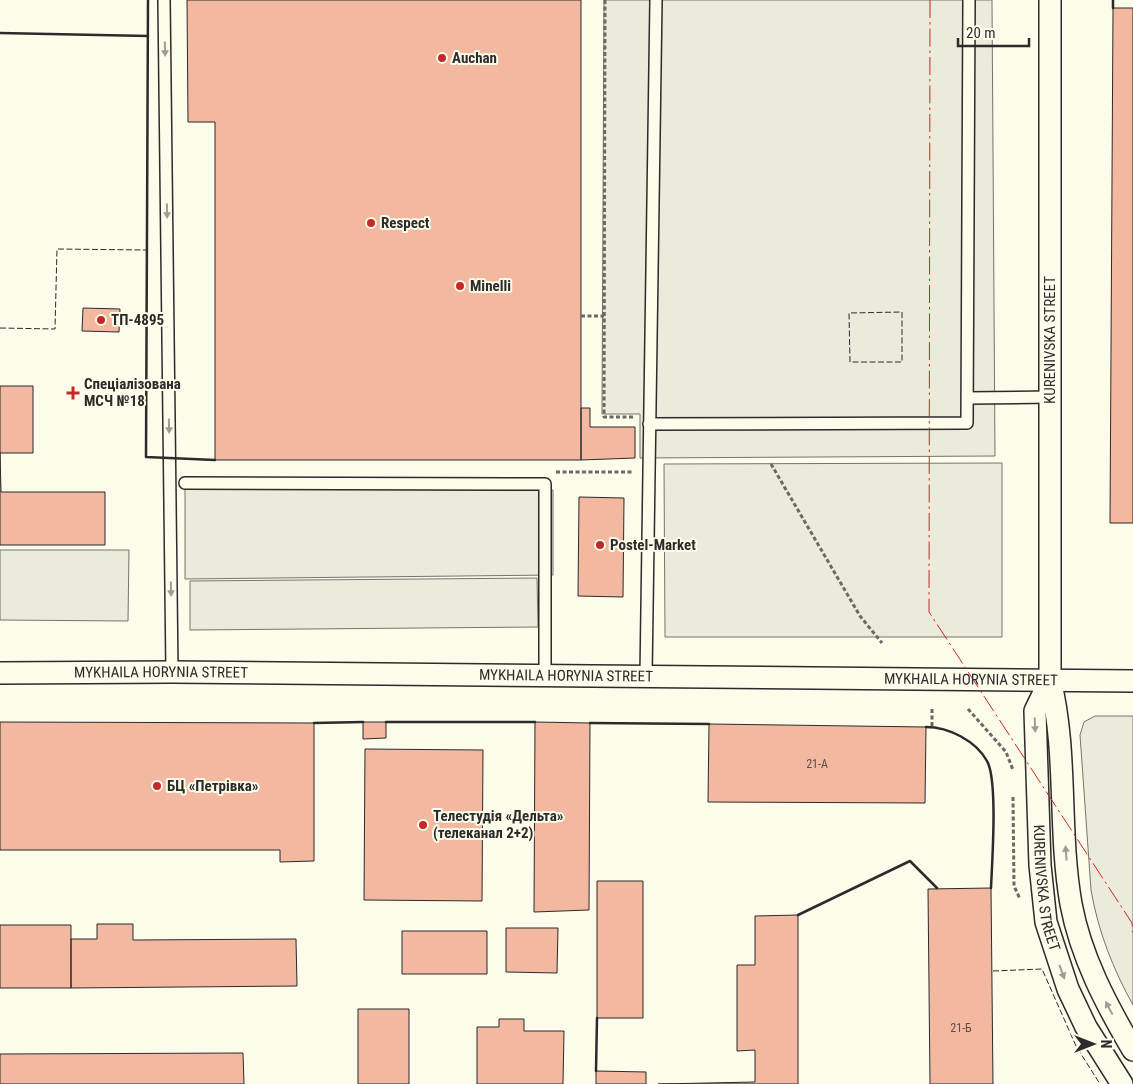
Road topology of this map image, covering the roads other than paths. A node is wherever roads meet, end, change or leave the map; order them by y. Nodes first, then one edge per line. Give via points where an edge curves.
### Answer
1 (164, 0) edge
2 (656, 0) edge
3 (970, 0) edge
4 (1050, 0) edge
5 (1050, 397) junction
6 (967, 398) junction
7 (649, 424) junction
8 (185, 483) dead end
9 (172, 672) junction
10 (0, 673) edge
11 (545, 675) junction
12 (646, 676) junction
13 (1050, 680) junction
14 (1133, 681) edge
15 (1133, 1050) edge
16 (1122, 1084) edge

1 -> 9 lane
2 - 7 lane
3 - 6 lane
4 - 5 street, KURENIVSKA STREET
5 - 6 lane
5 - 13 street, KURENIVSKA STREET
6 - 7 lane via 966,423
7 - 12 lane
8 - 11 lane via 545,484
9 - 10 street, MYKHAILA HORYNIA STREET
9 - 11 street, MYKHAILA HORYNIA STREET
11 - 12 street, MYKHAILA HORYNIA STREET
12 - 13 street, MYKHAILA HORYNIA STREET
13 - 14 street, MYKHAILA HORYNIA STREET
15 -> 13 street, KURENIVSKA STREET via 1108,1008 1078,937 1067,869 1058,711
13 -> 16 street, KURENIVSKA STREET via 1034,711 1040,865 1046,922 1068,989 1086,1027

